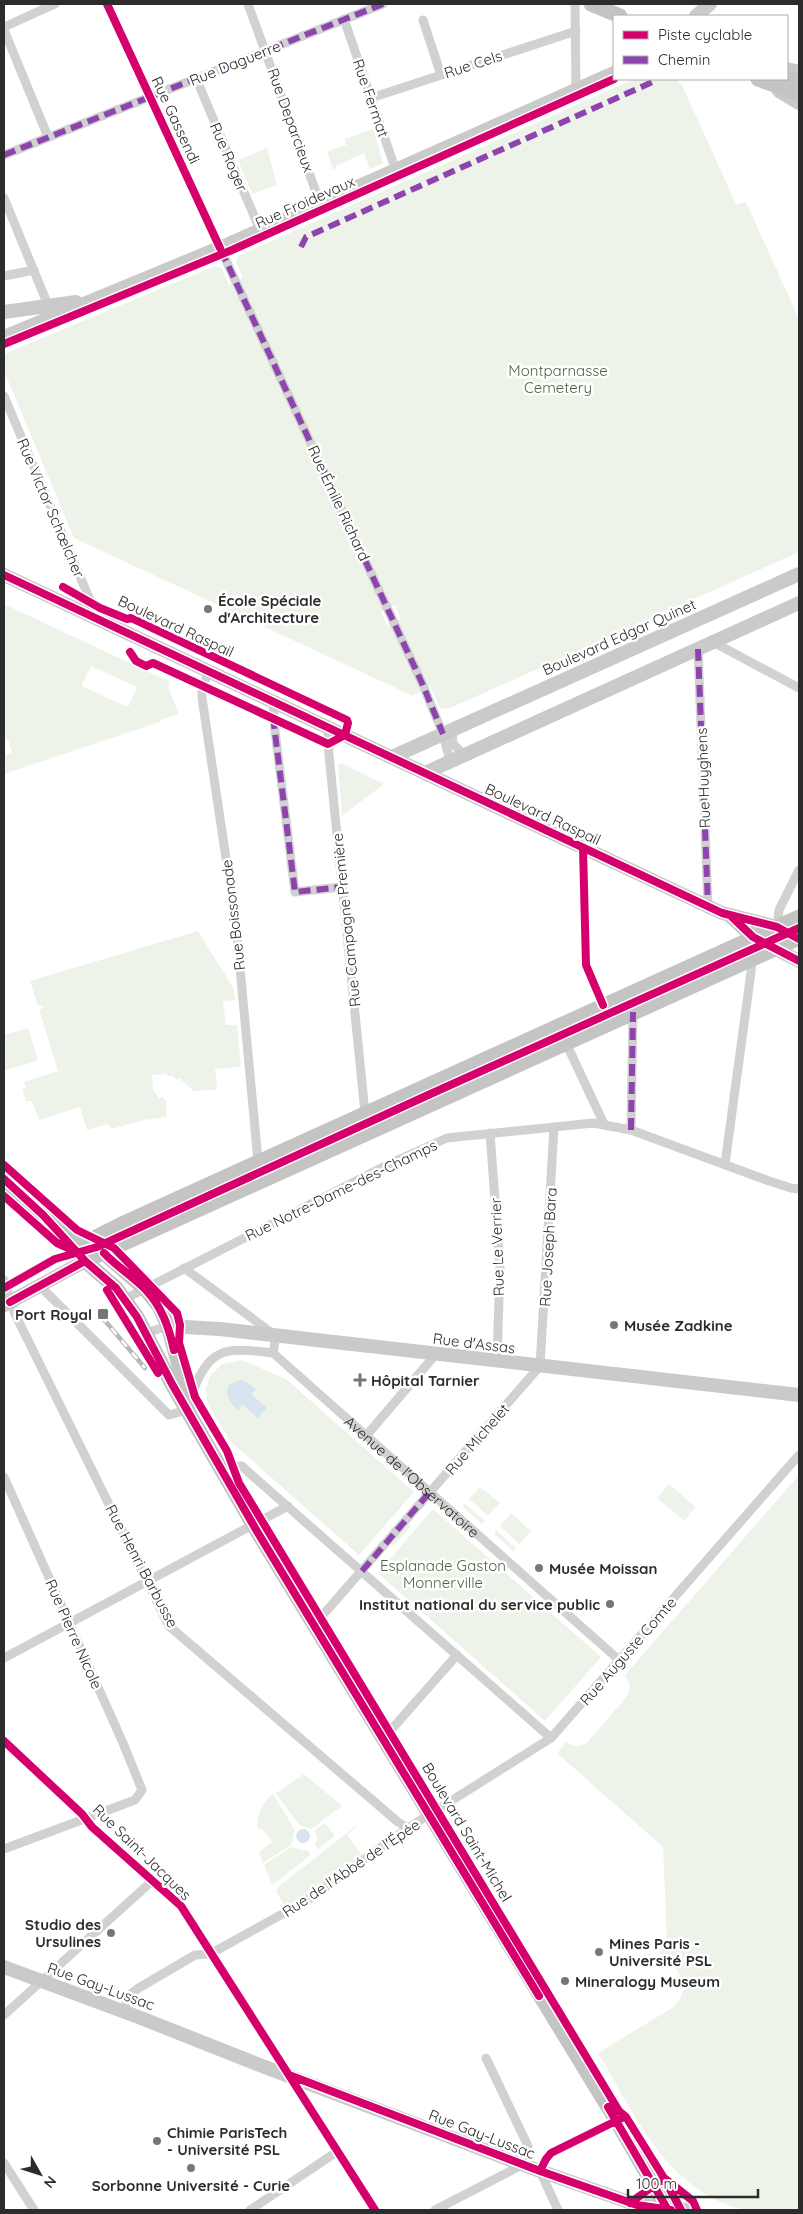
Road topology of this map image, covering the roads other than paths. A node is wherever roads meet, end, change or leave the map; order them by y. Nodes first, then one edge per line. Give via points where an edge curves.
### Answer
1 (56, 4) edge
2 (107, 4) edge
3 (248, 4) edge
4 (383, 4) edge
5 (575, 4) edge
6 (591, 4) edge
7 (710, 4) edge
8 (618, 15) edge
9 (697, 15) edge
10 (344, 20) junction
11 (423, 20) dead end
12 (4, 29) edge
13 (576, 31) junction
14 (266, 51) junction
15 (613, 72) edge
16 (441, 75) junction
17 (196, 78) junction
18 (763, 81) edge
19 (576, 90) junction
20 (799, 94) edge
21 (150, 97) junction
22 (371, 98) junction
23 (799, 103) edge
24 (48, 137) junction
25 (4, 155) edge
26 (396, 171) junction
27 (4, 198) edge
28 (320, 203) junction
29 (260, 230) junction
30 (220, 248) junction
31 (34, 270) junction
32 (4, 276) edge
33 (51, 311) junction
34 (4, 312) edge
35 (4, 337) edge
36 (4, 396) edge
37 (6, 408) edge
38 (799, 574) edge
39 (4, 575) edge
40 (799, 603) edge
41 (98, 620) junction
42 (714, 642) junction
43 (698, 649) junction
44 (208, 671) junction
45 (799, 688) edge
46 (273, 702) junction
47 (328, 728) junction
48 (448, 732) junction
49 (463, 754) junction
50 (392, 757) junction
51 (450, 761) junction
52 (425, 773) junction
53 (582, 848) junction
54 (799, 870) edge
55 (342, 887) junction
56 (708, 906) junction
57 (730, 916) junction
58 (799, 917) edge
59 (777, 927) junction
60 (753, 937) junction
61 (799, 938) edge
62 (776, 948) junction
63 (753, 959) junction
64 (799, 961) edge
65 (604, 1005) junction
66 (633, 1012) junction
67 (566, 1043) junction
68 (365, 1112) junction
69 (604, 1124) junction
70 (554, 1127) junction
71 (631, 1130) junction
72 (490, 1133) junction
73 (258, 1161) junction
74 (725, 1164) junction
75 (4, 1179) edge
76 (799, 1189) edge
77 (43, 1215) junction
78 (88, 1241) junction
79 (104, 1253) junction
80 (85, 1261) junction
81 (184, 1268) junction
82 (4, 1280) edge
83 (40, 1286) junction
84 (146, 1290) junction
85 (125, 1299) junction
86 (7, 1303) edge
87 (168, 1326) junction
88 (146, 1332) junction
89 (276, 1336) junction
90 (273, 1353) junction
91 (436, 1354) junction
92 (497, 1361) junction
93 (540, 1366) junction
94 (799, 1395) edge
95 (189, 1408) junction
96 (366, 1436) junction
97 (799, 1455) edge
98 (221, 1466) junction
99 (4, 1476) edge
100 (429, 1492) junction
101 (288, 1506) junction
102 (254, 1525) junction
103 (362, 1571) junction
104 (148, 1582) junction
105 (70, 1624) junction
106 (315, 1624) junction
107 (457, 1655) junction
108 (4, 1658) edge
109 (619, 1660) junction
110 (552, 1738) junction
111 (383, 1739) junction
112 (4, 1741) edge
113 (429, 1815) junction
114 (87, 1819) junction
115 (408, 1828) junction
116 (4, 1849) edge
117 (152, 1880) junction
118 (210, 1954) junction
119 (4, 1967) edge
120 (40, 1981) junction
121 (123, 2011) junction
122 (4, 2015) edge
123 (486, 2058) dead end
124 (289, 2075) junction
125 (616, 2121) junction
126 (338, 2151) junction
127 (4, 2163) edge
128 (524, 2164) junction
129 (540, 2171) junction
130 (668, 2209) edge
131 (34, 2210) edge
132 (250, 2210) edge
133 (375, 2210) edge
134 (435, 2210) edge
135 (558, 2210) edge
136 (690, 2210) edge

1 - 12 street
2 - 21 street, Rue Gassendi
3 - 14 street, Rue Deparcieux
4 - 10 street, Rue Daguerre
5 - 13 street
6 - 8 main road
7 - 9 street
10 - 14 street, Rue Daguerre
10 - 22 street, Rue Fermat
11 - 16 street
12 - 24 street
13 - 16 street, Rue Cels
13 - 19 street
14 - 17 street, Rue Daguerre
14 - 28 street, Rue Deparcieux
15 - 19 street, Rue Froidevaux
16 - 22 street, Rue Cels
17 - 21 street, Rue Daguerre
17 - 29 street, Rue Roger
18 - 20 main road
18 - 23 street
19 - 26 street, Rue Froidevaux
21 - 24 street, Rue Daguerre
21 - 30 street, Rue Gassendi
22 - 26 street, Rue Fermat
24 - 25 street, Rue Daguerre
26 - 28 street, Rue Froidevaux
27 - 31 street
28 - 29 street, Rue Froidevaux
29 - 30 street, Rue Froidevaux
30 - 33 street, Rue Froidevaux via 94,299
30 - 48 street, Rue Émile Richard via 418,675
31 - 32 street
31 - 33 street
33 - 34 street, Rue Froidevaux
33 - 35 street, Rue Froidevaux
36 - 37 street, Rue Victor Schœlcher
37 - 41 street, Rue Victor Schœlcher
38 - 48 street, Boulevard Edgar Quinet
39 - 41 street, Boulevard Raspail
40 - 42 street
41 - 44 street, Boulevard Raspail
42 - 43 street
42 - 45 street
43 - 49 street
43 - 56 street, Rue Huyghens
44 - 46 street, Boulevard Raspail
44 - 73 street, Rue Boissonade via 202,698 236,925
46 - 47 street, Boulevard Raspail
46 - 55 street via 295,892
47 - 50 street, Boulevard Raspail
47 - 55 street, Rue Campagne Première
48 - 49 street via 453,744
48 - 50 street, Boulevard Edgar Quinet
48 - 51 street, Rue Émile Richard
49 - 51 street
50 - 52 street, Boulevard Raspail
51 - 52 street
52 - 53 street, Boulevard Raspail
53 - 56 street, Boulevard Raspail
53 - 65 street via 586,966
54 - 59 street via 780,910
55 - 68 street, Rue Campagne Première
56 - 57 street, Boulevard Raspail
57 - 59 street, Boulevard Raspail
57 - 60 street, Boulevard Raspail
58 - 59 main road
59 - 60 main road
59 - 61 street, Boulevard Raspail
60 - 62 street, Boulevard Raspail
60 - 63 street
60 - 65 main road
61 - 62 main road
62 - 63 main road
62 - 64 street, Boulevard Raspail
63 - 66 main road
63 - 74 street
65 - 68 main road
66 - 67 main road
66 - 71 street
67 - 69 street
67 - 79 main road
68 - 73 main road
69 - 70 street, Rue Notre-Dame-des-Champs
69 - 71 street, Rue Notre-Dame-des-Champs
70 - 72 street, Rue Notre-Dame-des-Champs
70 - 93 street, Rue Joseph Bara
71 - 74 street, Rue Notre-Dame-des-Champs
72 - 81 street, Rue Notre-Dame-des-Champs via 447,1138
72 - 92 street, Rue Le Verrier via 500,1267
73 - 78 main road
74 - 76 street, Rue Notre-Dame-des-Champs
75 - 77 main road
77 - 78 main road
77 - 80 main road
78 - 79 main road
78 - 80 main road via 82,1251
79 - 80 main road
79 - 84 main road
80 - 83 street
80 - 85 main road
81 - 84 street, Rue Notre-Dame-des-Champs
81 - 89 street
82 - 86 street, Rue Henri Barbusse
83 - 86 street
83 - 95 street via 169,1415
84 - 85 street, Rue Notre-Dame-des-Champs
84 - 87 main road via 159,1306
85 - 88 main road
86 - 104 street, Rue Henri Barbusse
87 - 88 street, Rue d'Assas
87 - 89 street, Rue d'Assas
87 - 95 main road
88 - 95 main road
89 - 90 street
89 - 91 street, Rue d'Assas
90 - 95 street via 238,1349 214,1358 201,1373
90 - 96 street, Avenue de l'Observatoire
91 - 92 street, Rue d'Assas
91 - 96 street
92 - 93 street, Rue d'Assas
93 - 94 street, Rue d'Assas
93 - 100 street, Rue Michelet
95 - 98 main road, Boulevard Saint-Michel
96 - 100 street, Avenue de l'Observatoire
97 - 109 street, Rue Auguste Comte
98 - 101 street via 242,1466
98 - 102 main road, Boulevard Saint-Michel
99 - 105 street, Rue Pierre Nicole
100 - 103 street, Rue Michelet
100 - 109 street, Avenue de l'Observatoire
101 - 102 street
101 - 103 street
102 - 104 street
102 - 106 main road, Boulevard Saint-Michel
103 - 106 street, Rue Michelet
103 - 107 street
104 - 105 street
104 - 115 street, Rue Henri Barbusse via 169,1626
105 - 108 street
105 - 114 street, Rue Pierre Nicole via 140,1782 141,1792 134,1800
106 - 111 main road, Boulevard Saint-Michel
107 - 110 street
107 - 111 street
109 - 110 street, Rue Auguste Comte
110 - 113 street, Rue Auguste Comte
111 - 113 main road, Boulevard Saint-Michel
112 - 114 street, Rue Saint-Jacques
113 - 115 street, Rue de l'Abbé de l'Épée
113 - 125 main road, Boulevard Saint-Michel
114 - 116 street
114 - 117 street, Rue Saint-Jacques
115 - 118 street, Rue de l'Abbé de l'Épée via 306,1901
117 - 118 street, Rue Saint-Jacques via 181,1906
117 - 120 street
118 - 121 street, Rue de l'Abbé de l'Épée via 195,1955 137,1989
118 - 124 street, Rue Saint-Jacques
119 - 120 street, Rue Gay-Lussac
120 - 121 street, Rue Gay-Lussac
120 - 122 street
121 - 124 street, Rue Gay-Lussac
123 - 128 street via 528,2146
124 - 126 street, Rue Saint-Jacques
124 - 128 street, Rue Gay-Lussac
125 - 129 street via 551,2153
125 - 130 main road, Boulevard Saint-Michel
126 - 132 street
126 - 133 street, Rue Saint-Jacques
127 - 131 street
128 - 129 street, Rue Gay-Lussac
128 - 134 street
129 - 130 street, Rue Gay-Lussac via 637,2205
129 - 135 street
130 - 136 street, Rue Gay-Lussac

